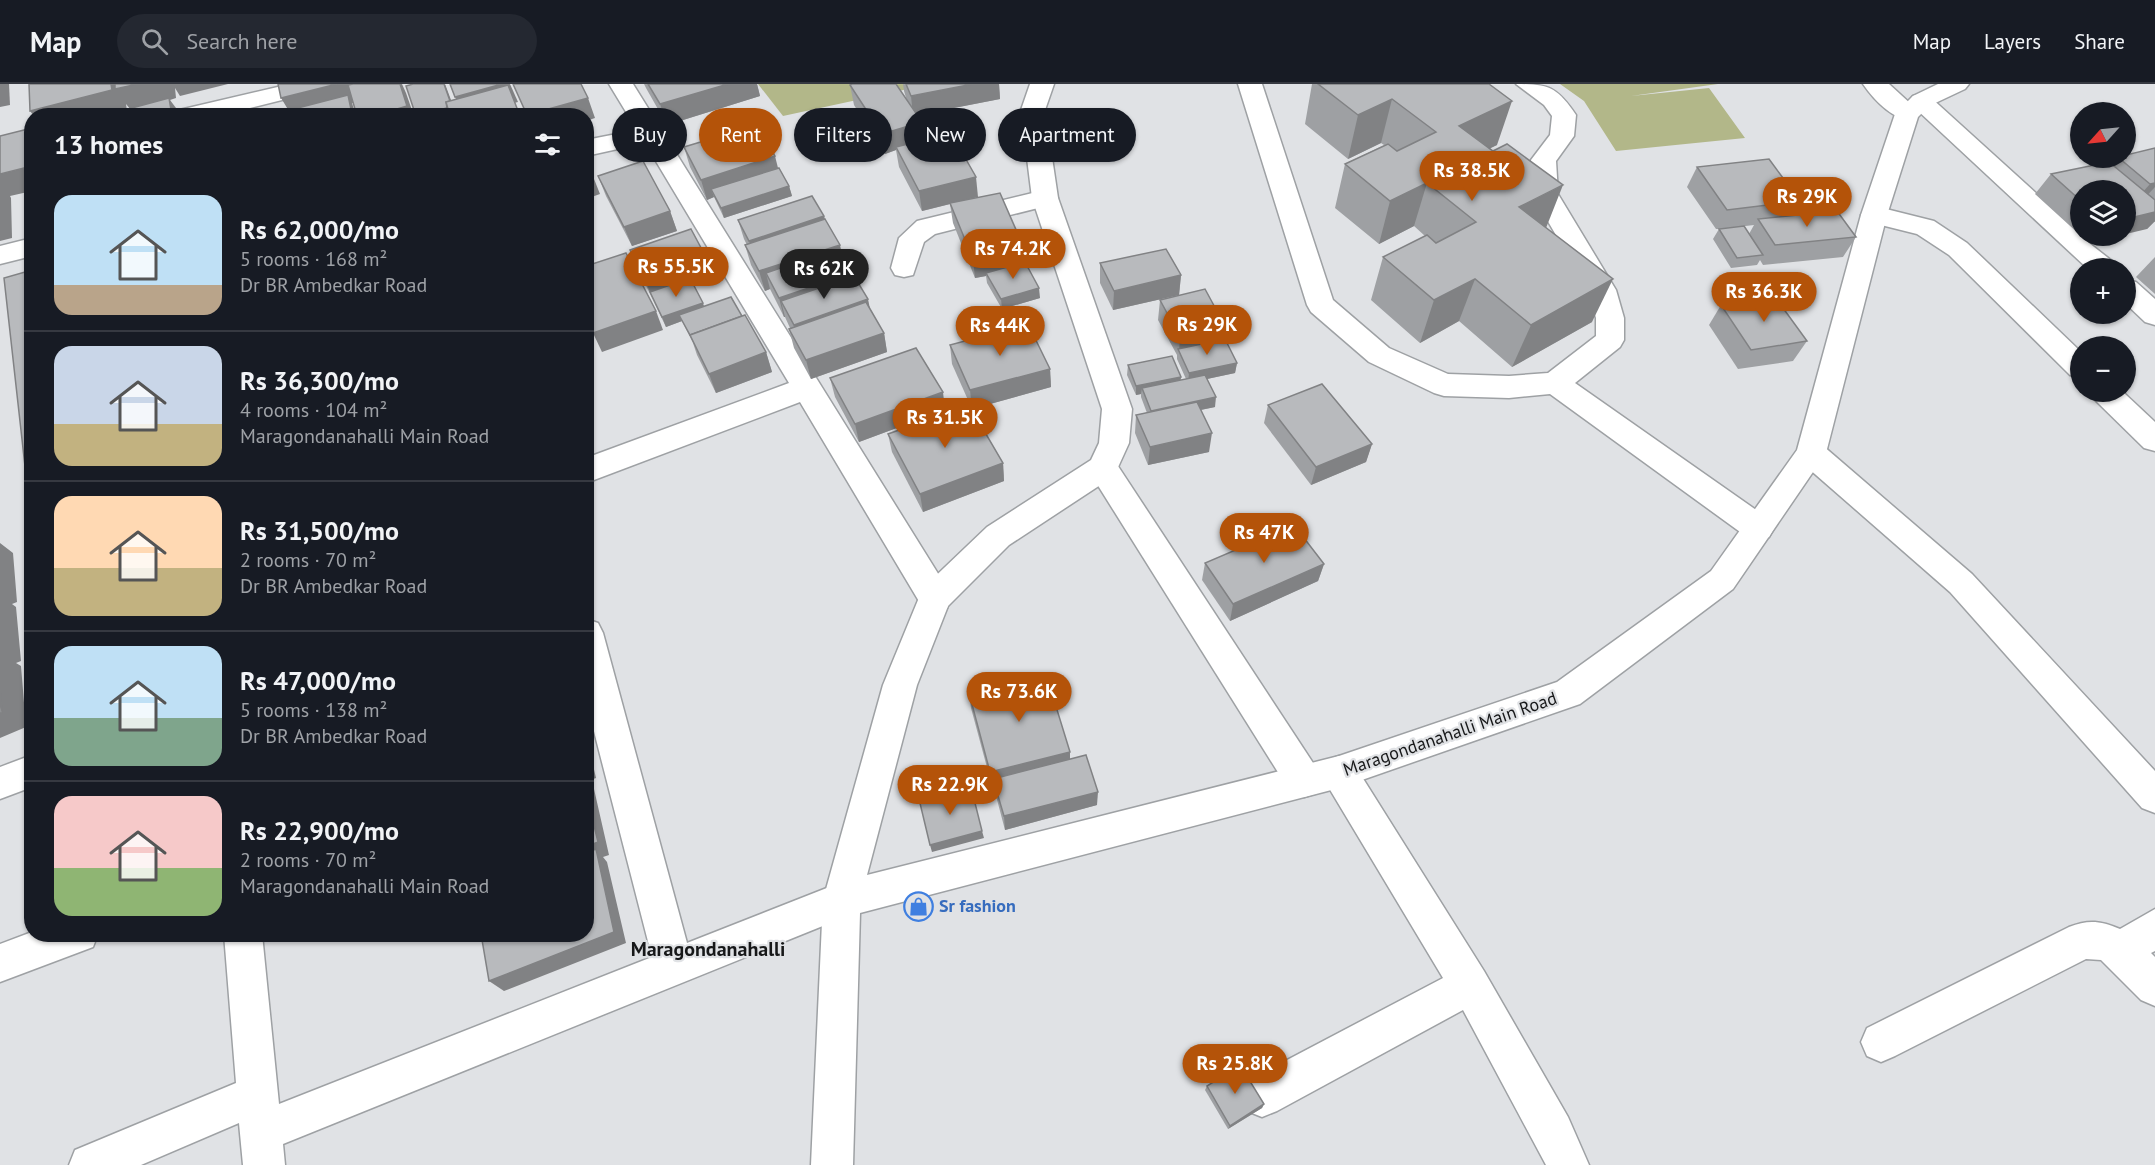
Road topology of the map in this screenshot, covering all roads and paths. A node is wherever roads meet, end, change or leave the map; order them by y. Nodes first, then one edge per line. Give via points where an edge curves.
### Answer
1 (621, 84) edge
2 (1042, 84) edge
3 (1251, 84) edge
4 (1528, 84) edge
5 (1875, 84) edge
6 (1957, 84) edge
7 (283, 97) edge
8 (1914, 107) junction
9 (226, 108) edge
10 (636, 108) edge
11 (612, 142) edge
12 (594, 146) edge
13 (666, 162) edge
14 (2051, 183) edge
15 (2016, 191) junction
16 (1045, 198) junction
17 (1874, 215) junction
18 (24, 249) edge
19 (0, 255) edge
20 (2092, 258) edge
21 (904, 268) dead end
22 (2136, 298) edge
23 (2155, 315) edge
24 (2070, 358) edge
25 (1555, 383) junction
26 (807, 388) junction
27 (2115, 402) edge
28 (2155, 440) edge
29 (1811, 453) junction
30 (594, 468) edge
31 (1103, 468) junction
32 (1758, 528) junction
33 (935, 598) junction
34 (594, 663) edge
35 (24, 774) edge
36 (1321, 777) junction
37 (0, 783) edge
38 (2155, 796) edge
39 (842, 900) junction
40 (2155, 928) edge
41 (57, 942) edge
42 (244, 942) edge
43 (2122, 951) junction
44 (0, 963) edge
45 (674, 967) junction
46 (1470, 986) junction
47 (2155, 986) edge
48 (1881, 1042) dead end
49 (1262, 1096) edge
50 (261, 1131) edge
51 (90, 1165) edge
52 (832, 1165) edge
53 (1568, 1165) edge

1 - 10 street
2 - 16 street via 1033,110
3 - 25 street via 1321,305 1379,355 1444,385 1509,387
4 - 25 street via 1552,100 1564,116 1562,136 1543,160 1545,194 1602,290 1610,318 1610,340
5 - 8 street
6 - 8 street
7 - 9 street
8 - 15 street
8 - 17 street, Maragondanahalli Main Road
11 - 12 street
13 - 26 street via 705,243
14 - 15 street
15 - 20 street
16 - 21 street via 926,227 912,238
16 - 31 street via 1117,408 1114,443
17 - 24 street via 1925,227 1958,249
17 - 29 street, Maragondanahalli Main Road
18 - 19 street
22 - 23 street
25 - 32 street
26 - 30 street
26 - 33 street
27 - 28 street
29 - 32 street, Maragondanahalli Main Road
29 - 38 street via 1961,584
31 - 33 street via 998,536
31 - 36 street
32 - 36 street, Maragondanahalli Main Road via 1722,580 1568,693
33 - 39 street via 900,685
34 - 45 street
35 - 37 street
36 - 39 street, Maragondanahalli Main Road
36 - 46 street
39 - 45 street, Maragondanahalli Main Road
39 - 52 street
40 - 43 street
41 - 44 street
42 - 50 street
43 - 47 street
43 - 48 street via 2096,937 2083,940
45 - 50 street, Maragondanahalli Main Road
46 - 49 street
46 - 53 street
50 - 51 street, Maragondanahalli Main Road

